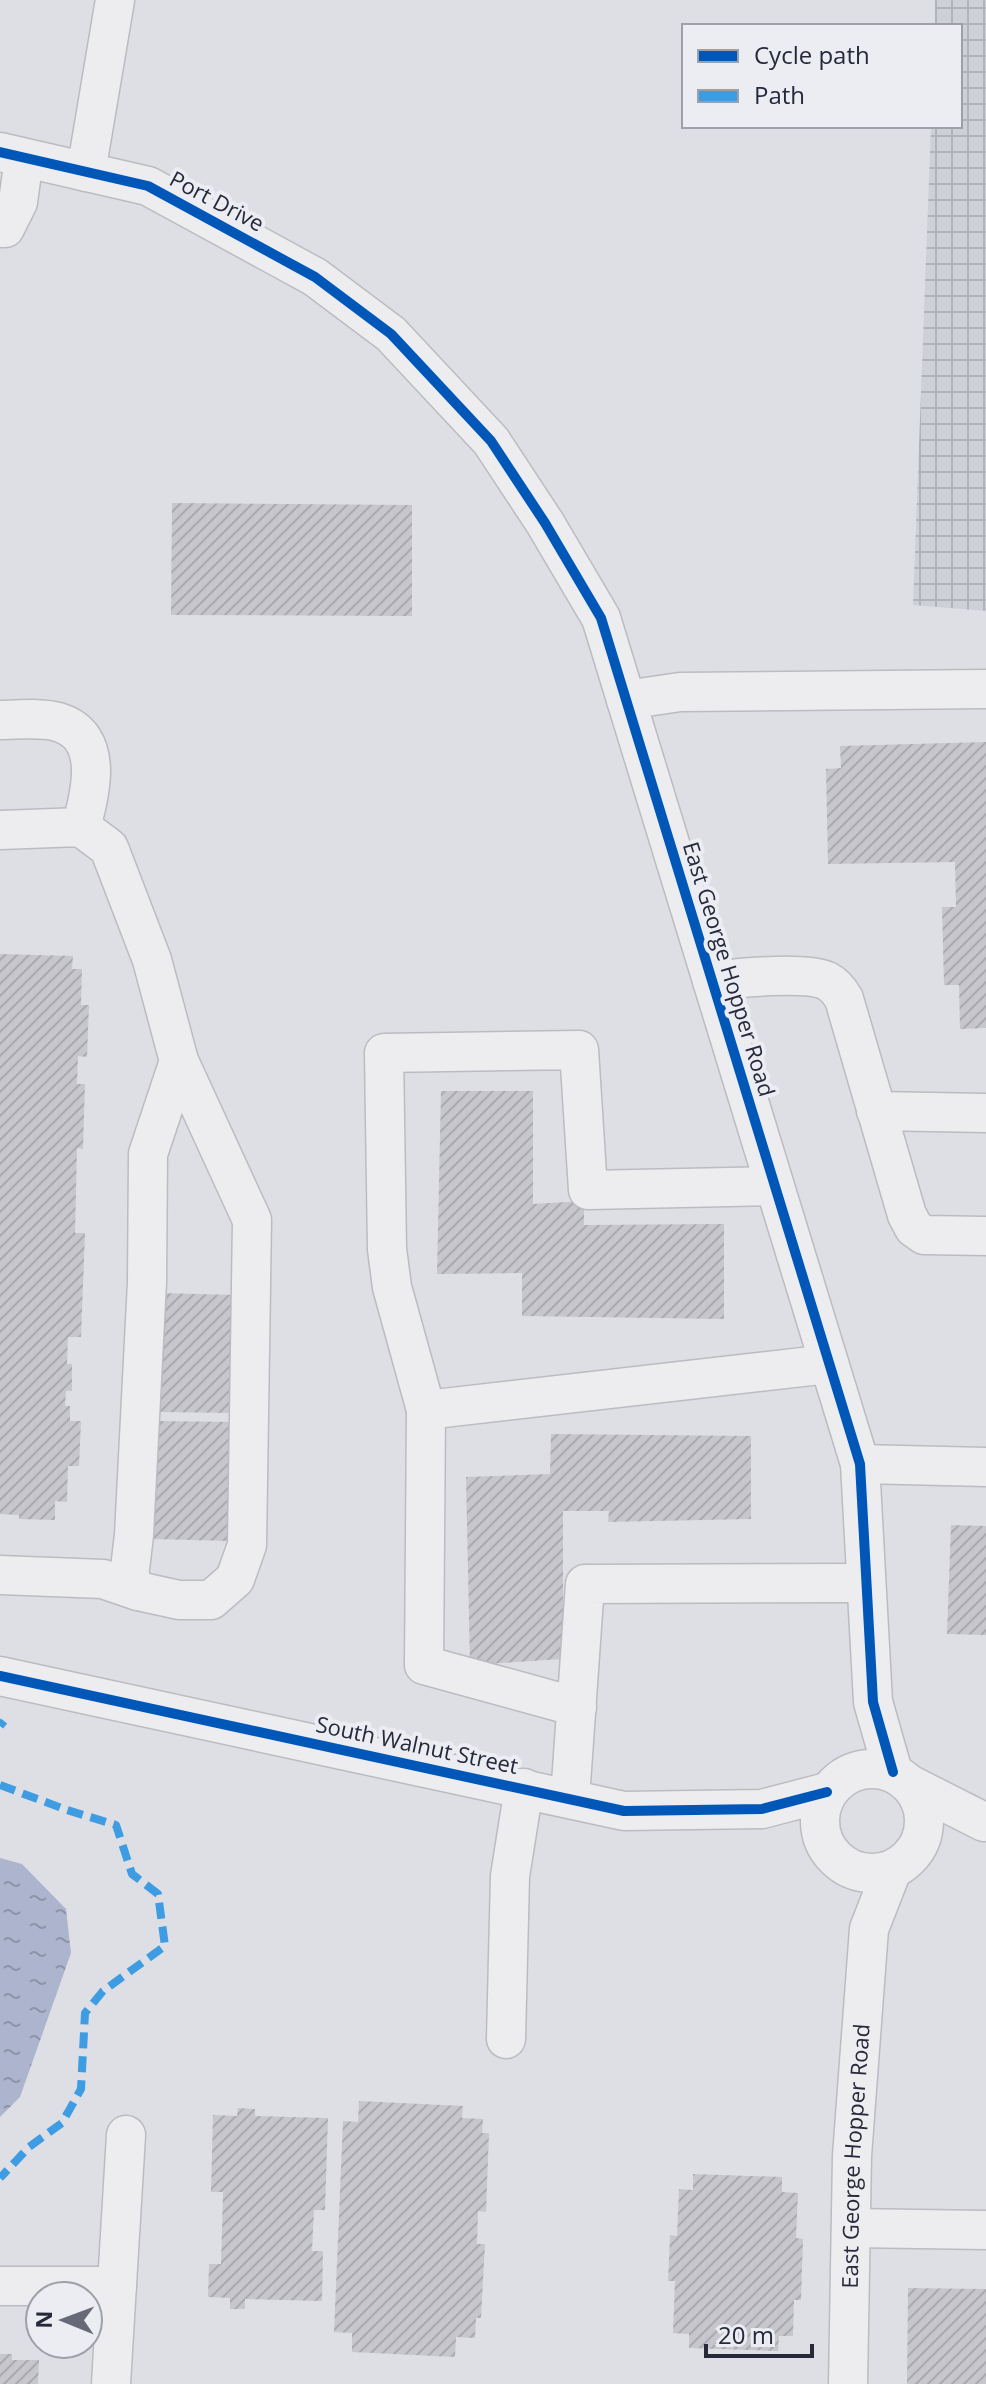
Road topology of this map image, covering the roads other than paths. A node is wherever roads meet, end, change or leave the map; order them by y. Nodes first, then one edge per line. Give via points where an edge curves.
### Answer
1 (115, 0) edge
2 (12, 155) edge
3 (86, 172) junction
4 (0, 228) edge
5 (315, 277) joint
6 (986, 689) edge
7 (626, 700) junction
8 (0, 720) edge
9 (81, 827) junction
10 (0, 830) edge
11 (712, 981) junction
12 (179, 1061) junction
13 (876, 1111) junction
14 (986, 1113) edge
15 (774, 1186) junction
16 (986, 1236) edge
17 (829, 1364) junction
18 (426, 1410) junction
19 (860, 1464) junction
20 (986, 1467) edge
21 (0, 1575) edge
22 (866, 1583) junction
23 (138, 1591) junction
24 (0, 1676) edge
25 (873, 1702) junction
26 (577, 1707) junction
27 (902, 1778) junction
28 (839, 1782) junction
29 (524, 1788) junction
30 (570, 1798) junction
31 (762, 1809) junction
32 (985, 1822) edge
33 (838, 1859) junction
34 (904, 1859) junction
35 (869, 1929) junction
36 (506, 2039) dead end
37 (126, 2135) dead end
38 (851, 2228) junction
39 (986, 2230) edge
40 (0, 2286) edge
41 (117, 2286) junction
42 (111, 2384) edge
43 (848, 2384) edge

1 - 3 street
2 - 3 street, Port Drive
2 - 4 street via 18,202 5,228
3 - 5 street, Port Drive via 148,186
5 - 7 street, East George Hopper Road via 391,334 491,441 601,618
6 - 7 street via 680,692
7 - 11 street, East George Hopper Road
8 - 9 street via 57,722 74,730 89,749 90,797
9 - 10 street
9 - 12 street via 109,848 152,960
11 - 13 street via 761,976 829,982 844,999
11 - 15 street, East George Hopper Road
12 - 23 street via 148,1154 147,1282 129,1577
12 - 23 street via 252,1220 247,1545 235,1579 211,1600
13 - 14 street
13 - 16 street via 914,1228 924,1235
15 - 17 street, East George Hopper Road
15 - 18 street via 588,1190 579,1050 384,1053 387,1249 392,1287
17 - 18 street
17 - 19 street, East George Hopper Road
18 - 26 street via 424,1665
19 - 20 street
19 - 22 street, East George Hopper Road
21 - 23 street via 103,1579
22 - 25 street, East George Hopper Road
22 - 26 street via 585,1584
24 - 29 street, South Walnut Street
25 - 27 street, East George Hopper Road
25 - 28 street, East George Hopper Road
26 - 30 street
27 - 28 street via 878,1768
27 - 32 street
27 - 34 street via 920,1799 924,1815 923,1832
28 - 31 street, South Walnut Street
28 - 33 street via 819,1820 821,1835
29 - 30 street, South Walnut Street
29 - 36 street via 510,1876
30 - 31 street, South Walnut Street via 624,1811
31 - 33 street
32 - 34 street
33 - 34 street via 878,1873
33 - 35 street, East George Hopper Road
34 - 35 street, East George Hopper Road
35 - 38 street, East George Hopper Road
37 - 41 street
38 - 39 street
38 - 43 street, East George Hopper Road
40 - 41 street
41 - 42 street

